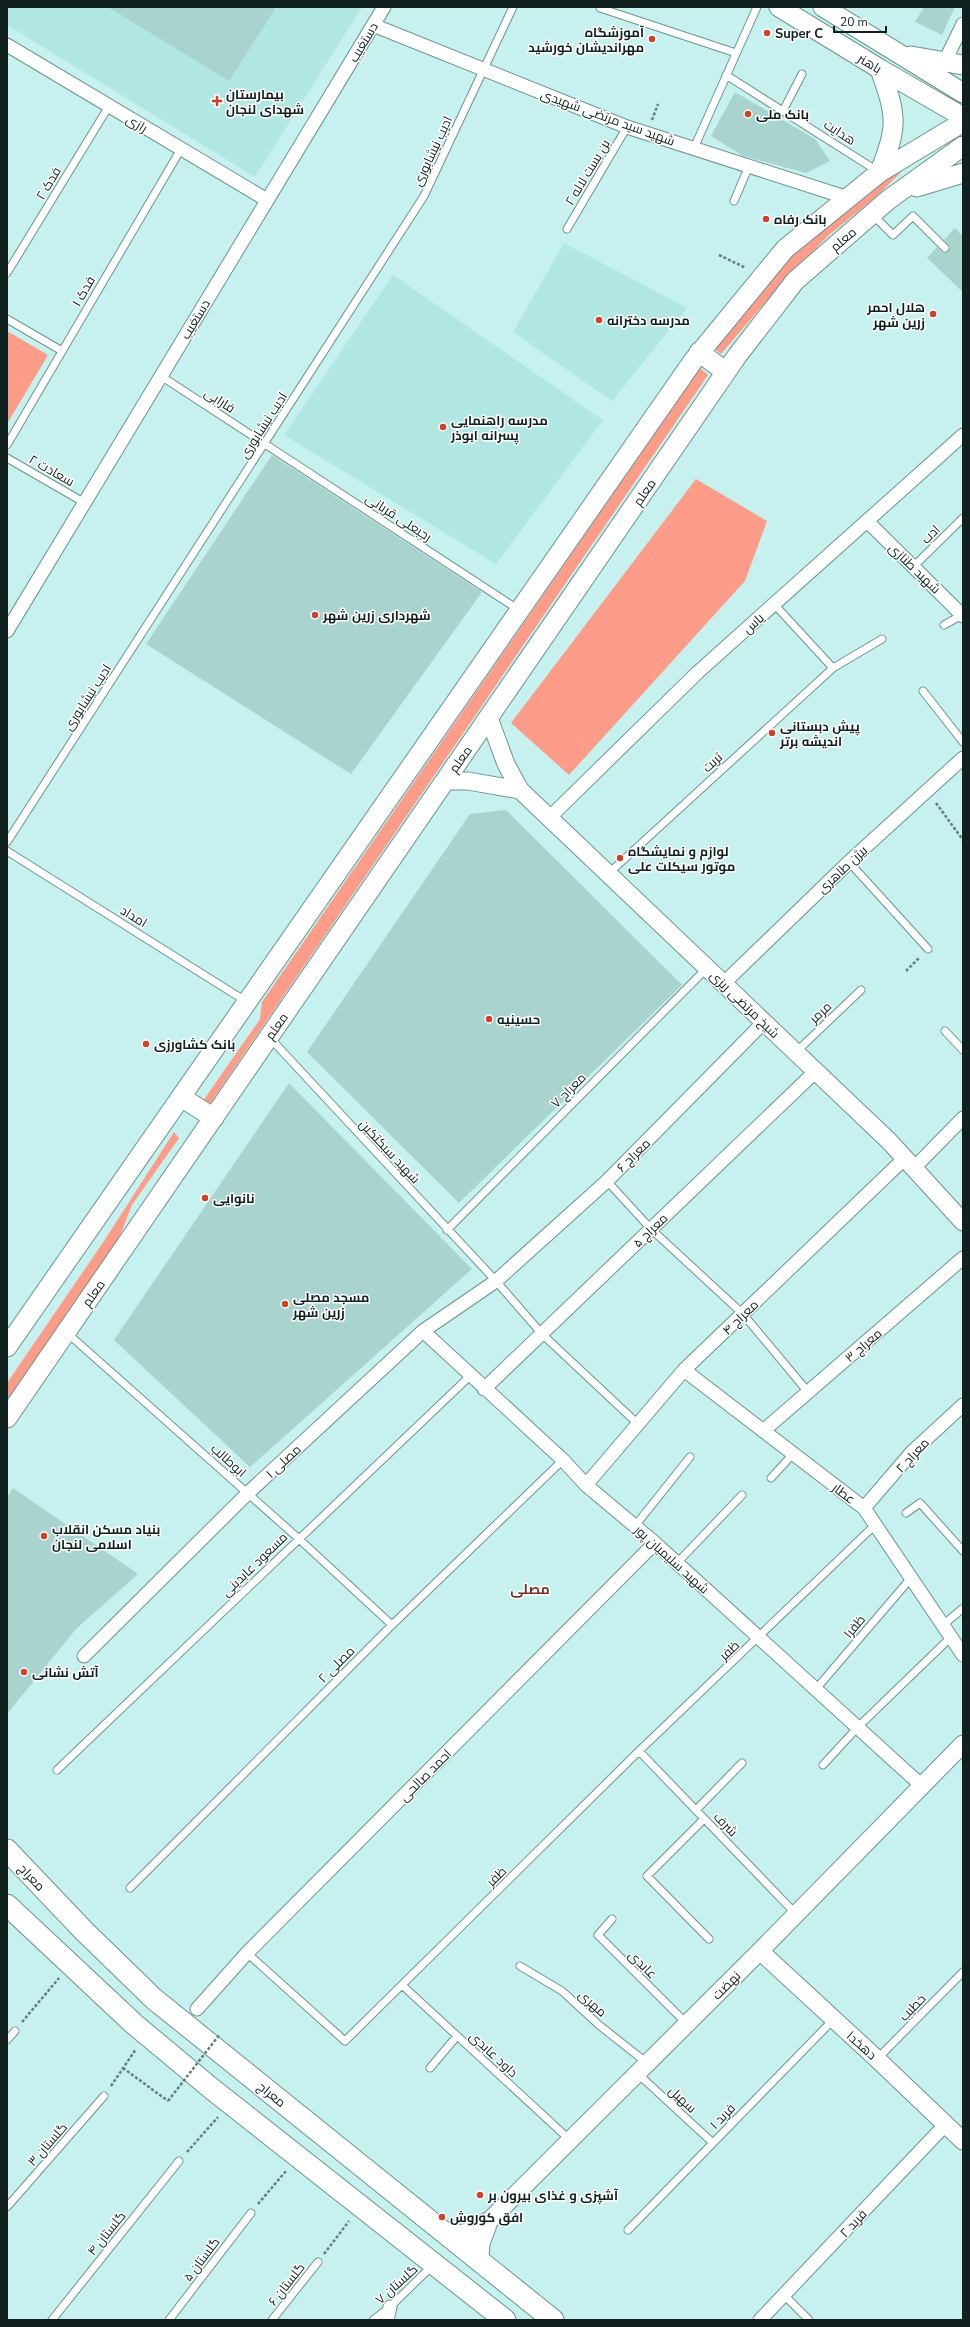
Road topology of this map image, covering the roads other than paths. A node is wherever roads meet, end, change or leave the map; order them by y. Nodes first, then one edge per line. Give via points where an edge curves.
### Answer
1 (384, 7) edge
2 (513, 7) edge
3 (757, 7) edge
4 (779, 7) edge
5 (823, 7) edge
6 (600, 8) edge
7 (963, 24) edge
8 (373, 25) junction
9 (7, 45) edge
10 (736, 53) junction
11 (903, 54) junction
12 (945, 61) junction
13 (963, 65) edge
14 (880, 69) junction
15 (484, 70) junction
16 (802, 74) dead end
17 (726, 75) junction
18 (963, 92) edge
19 (109, 106) junction
20 (784, 109) junction
21 (963, 117) edge
22 (963, 122) edge
23 (627, 127) junction
24 (963, 146) edge
25 (694, 148) junction
26 (181, 149) junction
27 (749, 166) junction
28 (880, 172) junction
29 (963, 173) edge
30 (848, 198) junction
31 (267, 200) junction
32 (888, 200) junction
33 (734, 201) dead end
34 (872, 214) junction
35 (567, 229) dead end
36 (945, 248) dead end
37 (7, 273) edge
38 (7, 319) edge
39 (62, 351) junction
40 (699, 352) junction
41 (726, 372) junction
42 (161, 376) junction
43 (963, 435) edge
44 (265, 444) junction
45 (7, 445) edge
46 (7, 458) edge
47 (84, 503) junction
48 (963, 518) edge
49 (867, 521) junction
50 (913, 567) junction
51 (774, 604) junction
52 (519, 610) junction
53 (963, 615) edge
54 (944, 625) dead end
55 (7, 631) edge
56 (882, 639) dead end
57 (833, 668) junction
58 (923, 691) dead end
59 (489, 718) junction
60 (963, 742) edge
61 (963, 759) edge
62 (445, 781) junction
63 (520, 790) junction
64 (549, 818) junction
65 (7, 842) edge
66 (7, 851) edge
67 (849, 862) junction
68 (608, 874) junction
69 (928, 949) road end
70 (707, 968) junction
71 (724, 983) junction
72 (861, 990) dead end
73 (248, 1002) junction
74 (764, 1022) junction
75 (945, 1031) dead end
76 (269, 1037) junction
77 (963, 1050) edge
78 (795, 1052) junction
79 (816, 1071) junction
80 (181, 1097) junction
81 (214, 1118) junction
82 (963, 1118) edge
83 (909, 1163) junction
84 (607, 1181) junction
85 (963, 1222) edge
86 (651, 1229) junction
87 (447, 1230) junction
88 (963, 1258) edge
89 (496, 1281) junction
90 (743, 1314) junction
91 (423, 1331) junction
92 (66, 1332) junction
93 (542, 1334) junction
94 (7, 1347) edge
95 (684, 1370) junction
96 (470, 1376) junction
97 (484, 1389) junction
98 (808, 1392) junction
99 (963, 1405) edge
100 (7, 1418) edge
101 (638, 1424) junction
102 (763, 1431) junction
103 (793, 1454) junction
104 (690, 1457) dead end
105 (564, 1460) junction
106 (771, 1478) dead end
107 (586, 1485) junction
108 (248, 1493) junction
109 (742, 1495) dead end
110 (864, 1508) junction
111 (906, 1513) dead end
112 (875, 1525) junction
113 (635, 1526) junction
114 (298, 1538) junction
115 (656, 1543) junction
116 (963, 1551) edge
117 (677, 1563) junction
118 (911, 1578) junction
119 (962, 1609) dead end
120 (392, 1625) junction
121 (943, 1625) junction
122 (951, 1637) junction
123 (759, 1638) junction
124 (963, 1655) edge
125 (84, 1656) dead end
126 (816, 1689) junction
127 (858, 1727) junction
128 (963, 1744) edge
129 (639, 1751) junction
130 (742, 1763) dead end
131 (823, 1765) dead end
132 (57, 1770) dead end
133 (922, 1786) junction
134 (696, 1810) junction
135 (704, 1819) junction
136 (7, 1850) edge
137 (130, 1888) dead end
138 (7, 1904) edge
139 (796, 1915) junction
140 (612, 1919) dead end
141 (708, 1939) dead end
142 (760, 1951) junction
143 (247, 1953) junction
144 (520, 1966) dead end
145 (963, 1972) edge
146 (402, 1985) junction
147 (197, 2009) dead end
148 (834, 2019) junction
149 (687, 2024) junction
150 (15, 2031) road end
151 (457, 2036) junction
152 (7, 2040) edge
153 (878, 2059) junction
154 (430, 2068) dead end
155 (642, 2068) junction
156 (104, 2096) road end
157 (945, 2125) junction
158 (570, 2140) junction
159 (963, 2141) edge
160 (713, 2143) junction
161 (179, 2161) road end
162 (7, 2207) edge
163 (251, 2213) road end
164 (486, 2224) junction
165 (628, 2230) dead end
166 (451, 2237) junction
167 (478, 2259) junction
168 (318, 2262) road end
169 (434, 2265) junction
170 (784, 2296) junction
171 (390, 2307) junction
172 (52, 2320) edge
173 (169, 2320) edge
174 (272, 2320) edge
175 (373, 2320) edge
176 (387, 2320) edge
177 (505, 2320) edge
178 (553, 2320) edge
179 (760, 2320) edge
180 (809, 2320) edge

1 - 8 street, دستغیب
2 - 15 lane, ادیب نیشابوری
3 - 10 lane
4 - 14 main road, باهنر
5 - 11 main road, باهنر
6 - 10 lane
7 - 12 street
8 - 15 street, شهید سید مرتضی شهیدی
8 - 31 street, دستغیب
9 - 19 street, رازی
10 - 17 lane
11 - 12 main road
11 - 18 main road, باهنر
12 - 13 main road
14 - 21 main road, باهنر
14 - 28 main road via 893,105 894,126
15 - 23 street, شهید سید مرتضی شهیدی
15 - 44 lane, ادیب نیشابوری via 424,196
16 - 20 lane
17 - 20 lane, هدایت
17 - 25 lane
19 - 26 street, رازی
19 - 37 lane, فدک ۲
20 - 28 lane, هدایت
22 - 28 main road
23 - 25 street, شهید سید مرتضی شهیدی
23 - 35 lane, بن بست لاله ۲
24 - 32 main road, معلم
25 - 27 street, شهید سید مرتضی شهیدی
26 - 31 street, رازی
26 - 39 lane, فدک ۱
27 - 30 street, شهید سید مرتضی شهیدی
27 - 33 lane
28 - 30 main road
29 - 32 main road via 931,181
30 - 40 main road via 785,248
31 - 42 street, دستغیب
32 - 34 main road, معلم
34 - 36 lane via 893,235 913,216
34 - 41 main road, معلم via 795,281
38 - 39 lane
39 - 45 lane, فدک ۱
40 - 41 main road
40 - 52 main road
41 - 59 main road, معلم
42 - 44 lane, فارابی
42 - 47 street, دستغیب
43 - 49 street, یاس
44 - 52 lane, رجبعلی قربانی
44 - 65 lane, ادیب نیشابوری
46 - 47 lane, سعادت ۲
47 - 55 street, دستغیب
48 - 50 lane, ادب
49 - 50 street, شهید طنازی
49 - 51 street, یاس
50 - 53 street, شهید طنازی
51 - 57 lane
51 - 64 street, یاس via 697,673
52 - 73 main road
53 - 54 lane
56 - 57 lane, تربت
57 - 68 lane, تربت
58 - 60 lane
59 - 62 main road, معلم
59 - 63 street, شیخ مرتضی ریزی via 506,764
61 - 67 street, بیژن طاهری
62 - 63 street via 468,781
62 - 76 main road, معلم
63 - 64 street, شیخ مرتضی ریزی
64 - 68 street, شیخ مرتضی ریزی
66 - 73 lane, امداد
67 - 69 lane
67 - 71 street, بیژن طاهری
68 - 70 street, شیخ مرتضی ریزی
70 - 71 street, شیخ مرتضی ریزی
70 - 87 lane, معراح ۷
71 - 74 street, شیخ مرتضی ریزی
72 - 78 lane, مرمر
73 - 80 main road
74 - 78 street, شیخ مرتضی ریزی
74 - 84 street, معراج ۶
75 - 77 lane
76 - 81 main road, معلم
76 - 87 lane, شهید سبکتکین
78 - 79 street, شیخ مرتضی ریزی
79 - 83 street, شیخ مرتضی ریزی
79 - 86 street, معراج ۵
80 - 81 main road
80 - 94 main road
81 - 92 main road, معلم
82 - 83 street, معراج ۴
83 - 85 street, شیخ مرتضی ریزی
83 - 90 street, معراج ۴
84 - 86 lane
84 - 89 street, معراج ۶
86 - 90 lane
86 - 93 street, معراج ۵
87 - 89 lane, شهید سبکتکین
88 - 98 street, معراج ۳
89 - 91 street, مصلی ۱
89 - 93 lane, شهید سبکتکین
90 - 95 street, معراج ۴
90 - 98 lane
91 - 96 street, شهید سلیمیان پور
91 - 108 street, مصلی ۱
92 - 100 main road, معلم
92 - 108 lane, ابوطالب
93 - 97 street, معراج ۵
93 - 101 lane, شهید سبکتکین
95 - 101 street, معراج ۴
95 - 102 street, عطار
96 - 97 street, شهید سلیمیان پور
96 - 114 lane, مسعود عابدینی
97 - 105 street, شهید سلیمیان پور
98 - 102 street, معراج ۳
99 - 110 street, معراج ۲ via 912,1452
101 - 107 street, معراج ۴
102 - 103 street, عطار
103 - 106 lane
103 - 110 street, عطار
104 - 113 lane
105 - 107 street, شهید سلیمیان پور
105 - 120 lane, مصلی ۲
107 - 113 street, شهید سلیمیان پور
108 - 114 lane, ابوطالب
108 - 125 street, مصلی ۱
109 - 117 lane
110 - 112 street, عطار
111 - 116 lane via 920,1503
112 - 118 street, عطار
112 - 123 lane, ظفر
113 - 115 street, شهید سلیمیان پور
114 - 120 lane, ابوطالب
114 - 132 lane, مسعود عابدینی
115 - 117 street, شهید سلیمیان پور
115 - 143 street, احمد صالحی
117 - 123 street, شهید سلیمیان پور
118 - 121 street, عطار
118 - 126 lane, ظفرا
119 - 121 lane
120 - 137 lane, مصلی ۲
121 - 122 street, عطار
122 - 124 street, عطار
122 - 127 lane
123 - 126 street, شهید سلیمیان پور
123 - 129 lane, ظفر
126 - 127 street, شهید سلیمیان پور
127 - 131 lane
127 - 133 street, شهید سلیمیان پور
128 - 133 street, نهضت
129 - 134 lane, شرف
129 - 146 lane, ظفر
130 - 134 lane
133 - 139 street, نهضت
134 - 135 lane, شرف
135 - 139 lane, شرف
135 - 141 lane via 647,1876
136 - 166 main road, معراج via 84,1931 154,1999
138 - 169 main road via 146,2034
139 - 142 street, نهضت
140 - 149 lane, عابدی via 598,1936
142 - 148 street, دهخدا
142 - 149 street, نهضت
143 - 146 lane, ظفر via 345,2041
143 - 147 street, احمد صالحی
144 - 155 lane, مهری via 562,1991
145 - 153 lane, خطیب
146 - 151 lane, داود عابدی
148 - 153 street, دهخدا
148 - 160 lane, فرید ۱
149 - 155 street, نهضت
150 - 152 lane
151 - 154 lane
151 - 158 lane, داود عابدی
153 - 157 street, دهخدا
155 - 158 street, نهضت
155 - 160 lane, سهیل
156 - 162 lane, گلستان ۳
157 - 159 street, دهخدا
157 - 170 street, فرید ۲
158 - 164 street, نهضت
160 - 165 lane, فرید ۱
161 - 172 lane, گلستان ۴
163 - 173 lane, گلستان ۵
164 - 166 main road via 468,2234
164 - 167 main road via 479,2243
166 - 167 main road, معراج
167 - 178 main road, معراج
168 - 174 lane, گلستان ۶
169 - 171 lane, گلستان ۷
169 - 177 main road
170 - 179 street, فرید ۲
170 - 180 lane
171 - 175 lane, گلستان ۷
171 - 176 street

